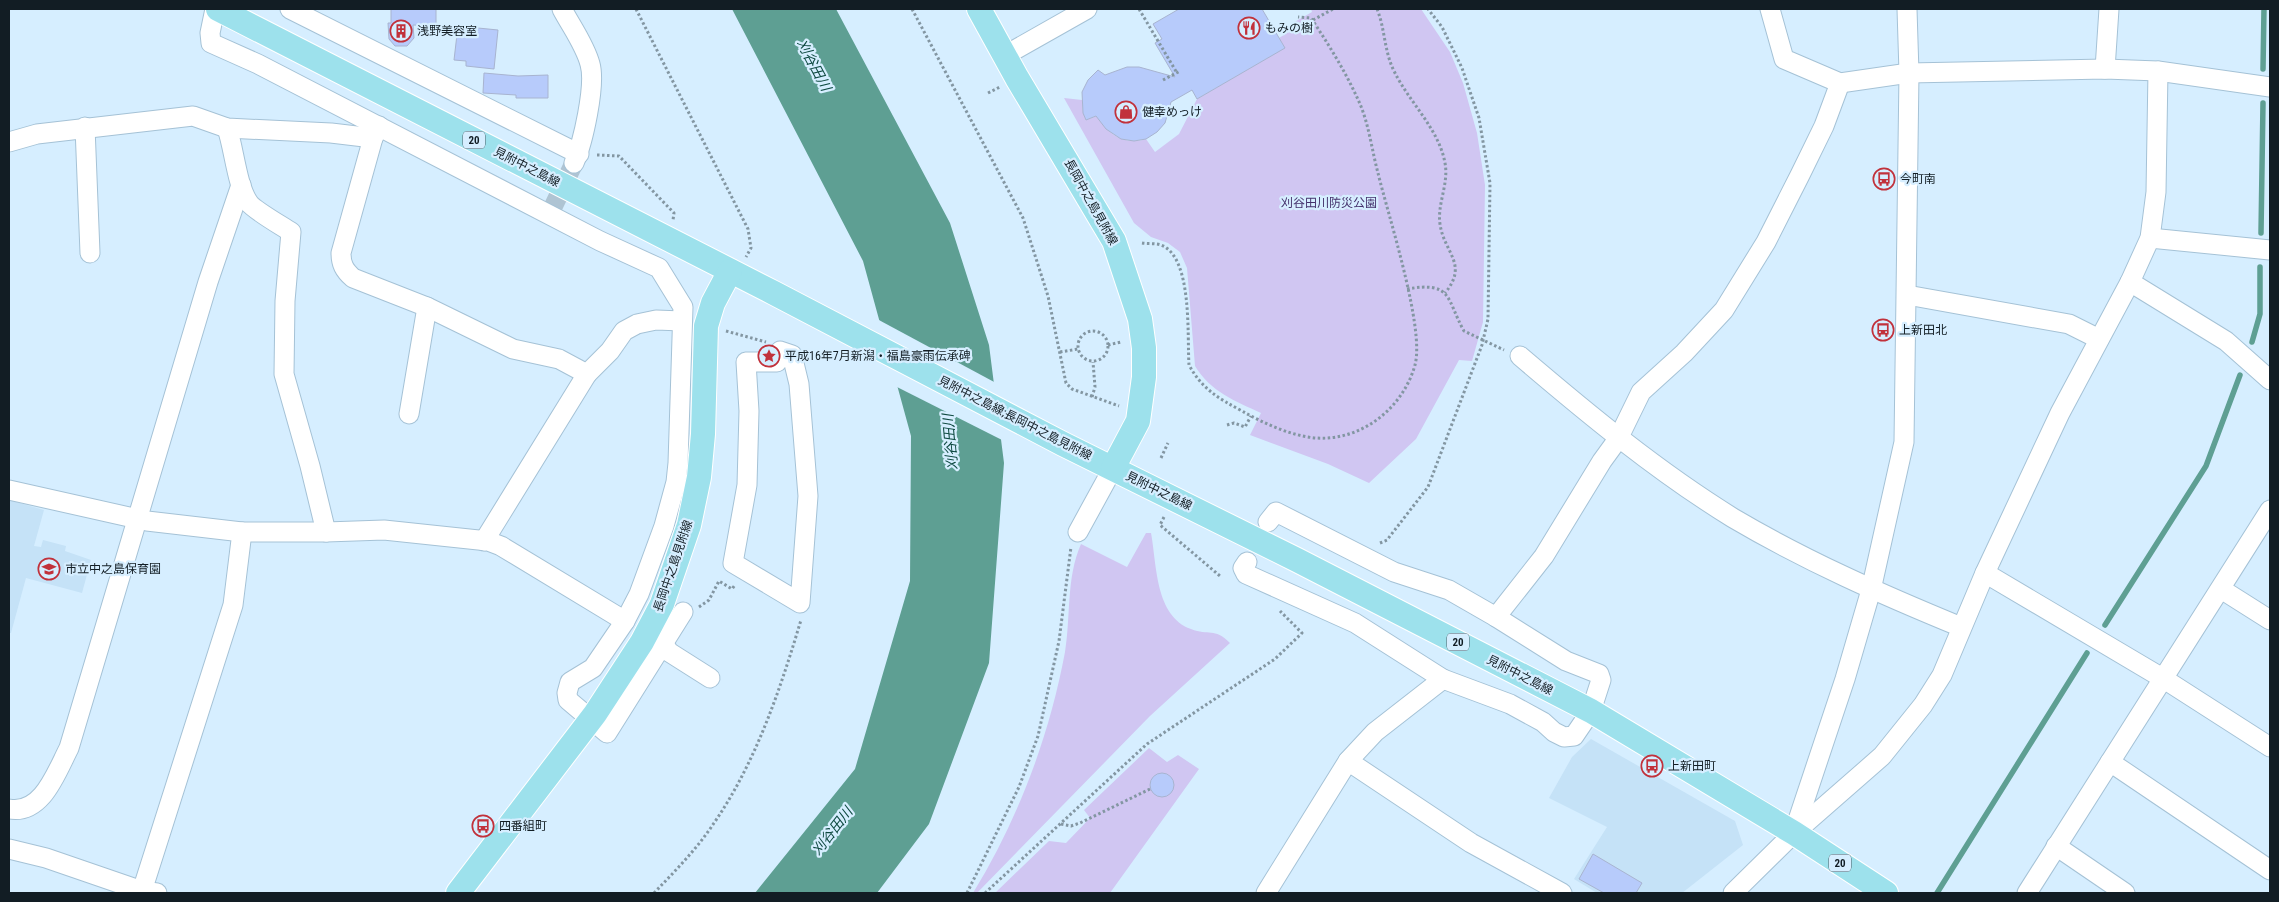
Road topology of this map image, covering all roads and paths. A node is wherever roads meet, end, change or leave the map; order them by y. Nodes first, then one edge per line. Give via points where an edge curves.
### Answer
1 (216, 9) edge
2 (290, 9) edge
3 (562, 9) edge
4 (636, 9) edge
5 (912, 9) edge
6 (979, 9) edge
7 (1087, 9) edge
8 (1140, 9) edge
9 (1333, 9) edge
10 (1377, 9) edge
11 (1428, 9) edge
12 (1770, 9) edge
13 (1907, 9) edge
14 (2109, 9) edge
15 (1298, 16) dead end
16 (1312, 20) junction
17 (1004, 56) junction
18 (2105, 69) junction
19 (2158, 71) junction
20 (1910, 73) junction
21 (1163, 80) dead end
22 (1840, 83) junction
23 (1001, 87) dead end
24 (2270, 87) edge
25 (988, 93) dead end
26 (85, 127) junction
27 (227, 128) junction
28 (376, 132) junction
29 (9, 142) edge
30 (620, 156) dead end
31 (241, 186) junction
32 (673, 220) dead end
33 (2150, 238) junction
34 (1142, 243) dead end
35 (2270, 250) edge
36 (90, 253) dead end
37 (738, 264) junction
38 (2130, 282) junction
39 (1407, 289) junction
40 (1445, 293) junction
41 (1906, 295) junction
42 (427, 307) junction
43 (682, 321) junction
44 (2099, 339) junction
45 (1483, 341) junction
46 (1121, 342) dead end
47 (1108, 345) junction
48 (1078, 350) junction
49 (1060, 352) junction
50 (1520, 356) dead end
51 (1093, 362) junction
52 (587, 374) junction
53 (2270, 380) edge
54 (1092, 396) junction
55 (1120, 406) dead end
56 (409, 414) dead end
57 (1251, 416) junction
58 (1227, 425) dead end
59 (1618, 439) junction
60 (1168, 443) dead end
61 (1161, 458) dead end
62 (1113, 468) junction
63 (9, 490) edge
64 (2270, 510) edge
65 (1165, 515) dead end
66 (137, 519) junction
67 (1268, 522) dead end
68 (242, 532) junction
69 (326, 532) junction
70 (1078, 532) joint
71 (484, 540) junction
72 (1373, 540) dead end
73 (1247, 562) dead end
74 (746, 571) junction
75 (1985, 573) junction
76 (1220, 576) dead end
77 (2220, 589) junction
78 (1871, 590) junction
79 (709, 600) dead end
80 (1277, 608) dead end
81 (683, 612) dead end
82 (1496, 617) junction
83 (2270, 620) edge
84 (625, 621) junction
85 (1961, 627) junction
86 (656, 637) junction
87 (710, 678) dead end
88 (1443, 679) junction
89 (2164, 679) junction
90 (1591, 711) junction
91 (590, 720) junction
92 (2270, 746) edge
93 (1348, 761) junction
94 (2110, 762) junction
95 (1150, 789) dead end
96 (9, 809) edge
97 (1061, 824) junction
98 (1794, 833) junction
99 (2056, 846) junction
100 (9, 849) edge
101 (2270, 870) edge
102 (1274, 890) edge
103 (1878, 891) edge
104 (149, 892) edge
105 (458, 893) edge
106 (967, 893) edge
107 (985, 893) edge
108 (1562, 893) edge
109 (1733, 893) edge
110 (2028, 893) edge
111 (2126, 893) edge

1 - 28 street via 211,43 258,64
1 - 37 main road, 見附中之島線 / 20
2 - 3 street via 576,158 592,77 586,53
4 - 37 path via 748,229 751,248
5 - 49 path via 1023,218 1048,296
6 - 17 main road, 長岡中之島見附線
7 - 17 street
8 - 21 path via 1178,72
9 - 16 path
10 - 40 path via 1386,51 1394,70 1410,100 1437,138 1445,163 1446,182 1439,222 1456,264 1456,275
11 - 45 path via 1442,27 1462,68 1479,118 1490,183 1488,319
12 - 22 street via 1784,59
13 - 20 street
14 - 18 street
15 - 16 path
16 - 39 path via 1360,104
17 - 62 main road, 長岡中之島見附線 via 1114,241 1140,319 1144,377 1138,421
18 - 19 street
18 - 20 street
19 - 24 street
19 - 33 street via 2156,192
20 - 22 street
20 - 41 street
22 - 59 street via 1824,126 1766,242 1724,310 1641,392
23 - 25 path
26 - 27 street via 193,116
26 - 29 street
26 - 36 street
27 - 28 street
27 - 31 street
28 - 42 street via 341,262 353,278
28 - 43 street via 551,211 659,268 683,307
30 - 32 path via 674,213
31 - 66 street via 208,282
31 - 69 street via 249,204 291,232 285,301 284,374
33 - 35 street
33 - 38 street
34 - 57 path via 1162,245 1178,261 1184,276 1189,365 1195,376 1212,394
37 - 62 main road, 見附中之島線;長岡中之島見附線 / 20 via 774,293
37 - 86 main road, 長岡中之島見附線 via 713,303 706,326 699,477 689,525 662,604
38 - 44 street
38 - 53 street via 2226,341
39 - 40 path via 1430,286
39 - 57 path via 1418,343 1415,364 1407,386 1383,415 1360,429 1328,438 1290,432
40 - 45 path via 1464,331
41 - 44 street via 2069,324
41 - 78 street via 1904,442
42 - 52 street via 513,350 559,358
42 - 56 street
43 - 52 street via 656,320 624,331
43 - 84 street via 676,482 639,594
44 - 75 street via 2060,413
45 - 72 path via 1428,487 1387,540 1382,543
46 - 47 path
47 - 48 path via 1104,336 1090,331 1082,336
47 - 51 path via 1102,358
48 - 49 path
48 - 51 path via 1085,360
49 - 54 path via 1066,382 1072,389
50 - 59 street
51 - 54 path via 1095,387
52 - 71 street
54 - 55 path
57 - 58 path via 1245,427 1234,423
59 - 78 street via 1772,540
59 - 82 street via 1544,556
60 - 61 path
62 - 70 street
62 - 90 main road, 見附中之島線 / 20
63 - 66 street
64 - 77 street
65 - 76 path via 1160,525
66 - 68 street
66 - 96 street via 69,748 39,802 19,811
67 - 82 street via 1276,512 1394,572 1448,590
68 - 69 street
68 - 104 street via 233,605
69 - 71 street via 384,530
70 - 106 path via 1068,558 1059,641 1038,736 1019,787
71 - 84 street via 501,546
73 - 88 street via 1243,568 1246,574 1355,622
74 - 74 street via 733,563 747,485 749,410 746,362 777,362 780,351 792,355 799,384 808,496 800,603
74 - 79 path via 732,589 719,581
75 - 85 street
75 - 89 street
77 - 83 street
77 - 89 street
78 - 85 street
78 - 98 street
80 - 97 path via 1302,634 1275,659 1147,744
81 - 86 street
82 - 90 street via 1566,661 1599,674 1602,680
84 - 91 street via 593,668 570,682 568,700
85 - 98 street via 1942,675 1882,756
86 - 87 street via 669,652
86 - 91 main road, 長岡中之島見附線
88 - 90 street via 1510,704 1564,737 1574,736
88 - 93 street via 1375,732
89 - 92 street
89 - 94 street
90 - 98 main road, 見附中之島線 / 20
91 - 105 main road, 長岡中之島見附線
93 - 102 street
93 - 108 street via 1471,843
94 - 99 street
94 - 101 street
95 - 97 path via 1080,823 1071,826
97 - 107 path
98 - 103 main road, 見附中之島線 / 20
98 - 109 street
99 - 110 street
99 - 111 street
100 - 104 street

